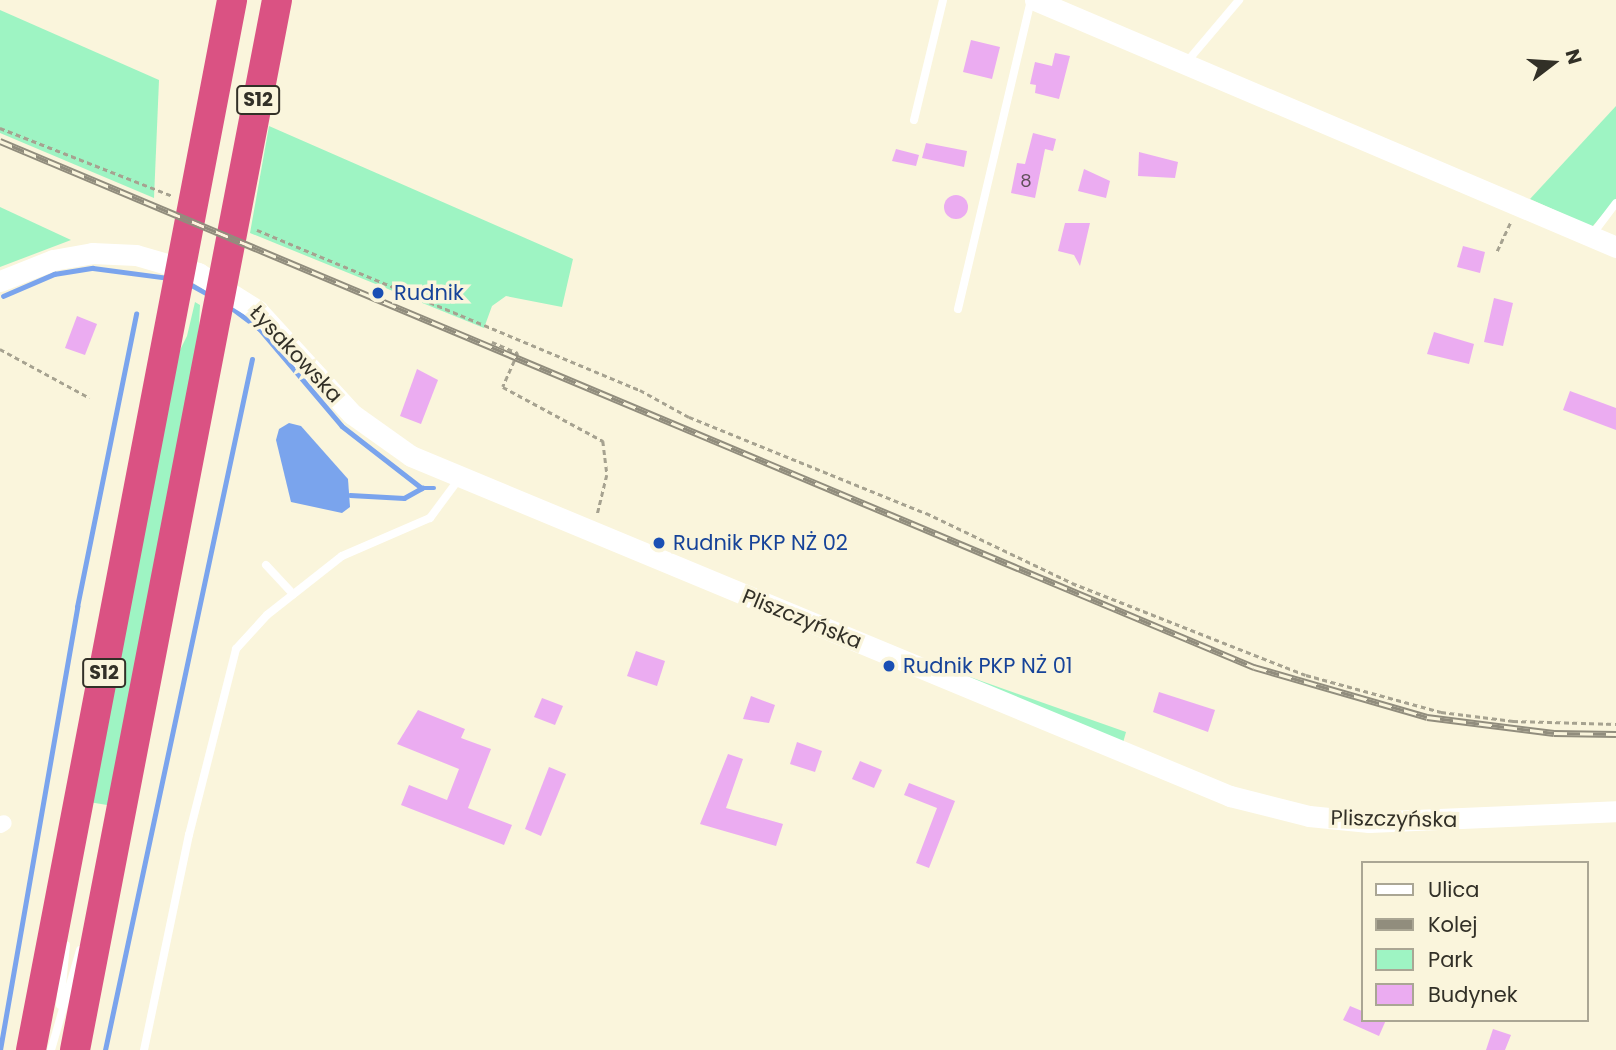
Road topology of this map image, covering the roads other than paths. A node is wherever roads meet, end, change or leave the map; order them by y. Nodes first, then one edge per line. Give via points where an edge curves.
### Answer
1 (232, 0) edge
2 (277, 0) edge
3 (943, 0) edge
4 (1239, 0) edge
5 (1037, 1) edge
6 (1185, 64) junction
7 (914, 120) dead end
8 (1616, 203) edge
9 (1591, 236) junction
10 (1616, 247) edge
11 (0, 281) edge
12 (958, 309) dead end
13 (459, 479) junction
14 (266, 565) dead end
15 (293, 594) junction
16 (79, 803) junction
17 (122, 806) junction
18 (1616, 811) edge
19 (68, 921) dead end
20 (66, 934) dead end
21 (58, 1026) junction
22 (31, 1050) edge
23 (53, 1050) edge
24 (75, 1050) edge
25 (144, 1050) edge

1 - 16 highway, S12 via 191,192 176,295
2 - 17 highway, S12 via 243,213 218,312
3 - 7 lane
4 - 6 lane
5 - 6 street
5 - 12 lane
6 - 9 street
8 - 9 lane
9 - 10 street
11 - 13 street, Łysakowska via 53,260 92,253 136,255 198,273 257,310 365,426 403,452
13 - 15 lane via 437,512 420,525 355,548
13 - 18 street, Pliszczyńska via 1256,804 1332,820 1390,823
14 - 15 lane
15 - 25 lane via 245,638 232,659
16 - 19 lane
16 - 22 highway, S12
17 - 21 lane
17 - 24 highway, S12
20 - 21 lane
21 - 23 lane

